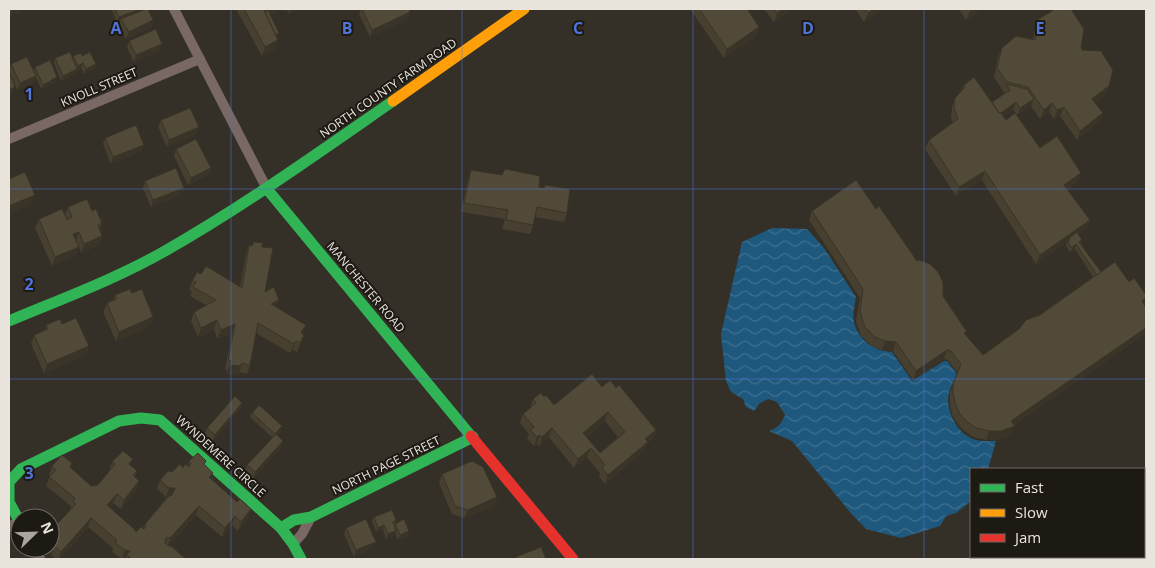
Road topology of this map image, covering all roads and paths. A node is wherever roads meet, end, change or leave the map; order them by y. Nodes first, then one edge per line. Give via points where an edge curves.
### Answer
1 (174, 9) edge
2 (524, 9) edge
3 (200, 59) junction
4 (9, 138) edge
5 (267, 189) junction
6 (9, 321) edge
7 (472, 437) junction
8 (12, 508) edge
9 (311, 517) junction
10 (281, 528) junction
11 (293, 544) junction
12 (301, 559) edge
13 (573, 559) edge

1 - 3 street, MANCHESTER ROAD
2 - 5 street, NORTH COUNTY FARM ROAD
3 - 4 street, KNOLL STREET
3 - 5 street, MANCHESTER ROAD
5 - 6 street, NORTH COUNTY FARM ROAD via 159,255
5 - 7 street, MANCHESTER ROAD
7 - 9 street, NORTH PAGE STREET
7 - 13 street, MANCHESTER ROAD
8 - 10 street, WYNDEMERE CIRCLE via 9,502 9,482 21,469 119,422 141,418 160,420
9 - 10 street, NORTH PAGE STREET via 294,520
9 - 11 street
10 - 11 street, WYNDEMERE CIRCLE
11 - 12 street, WYNDEMERE CIRCLE

